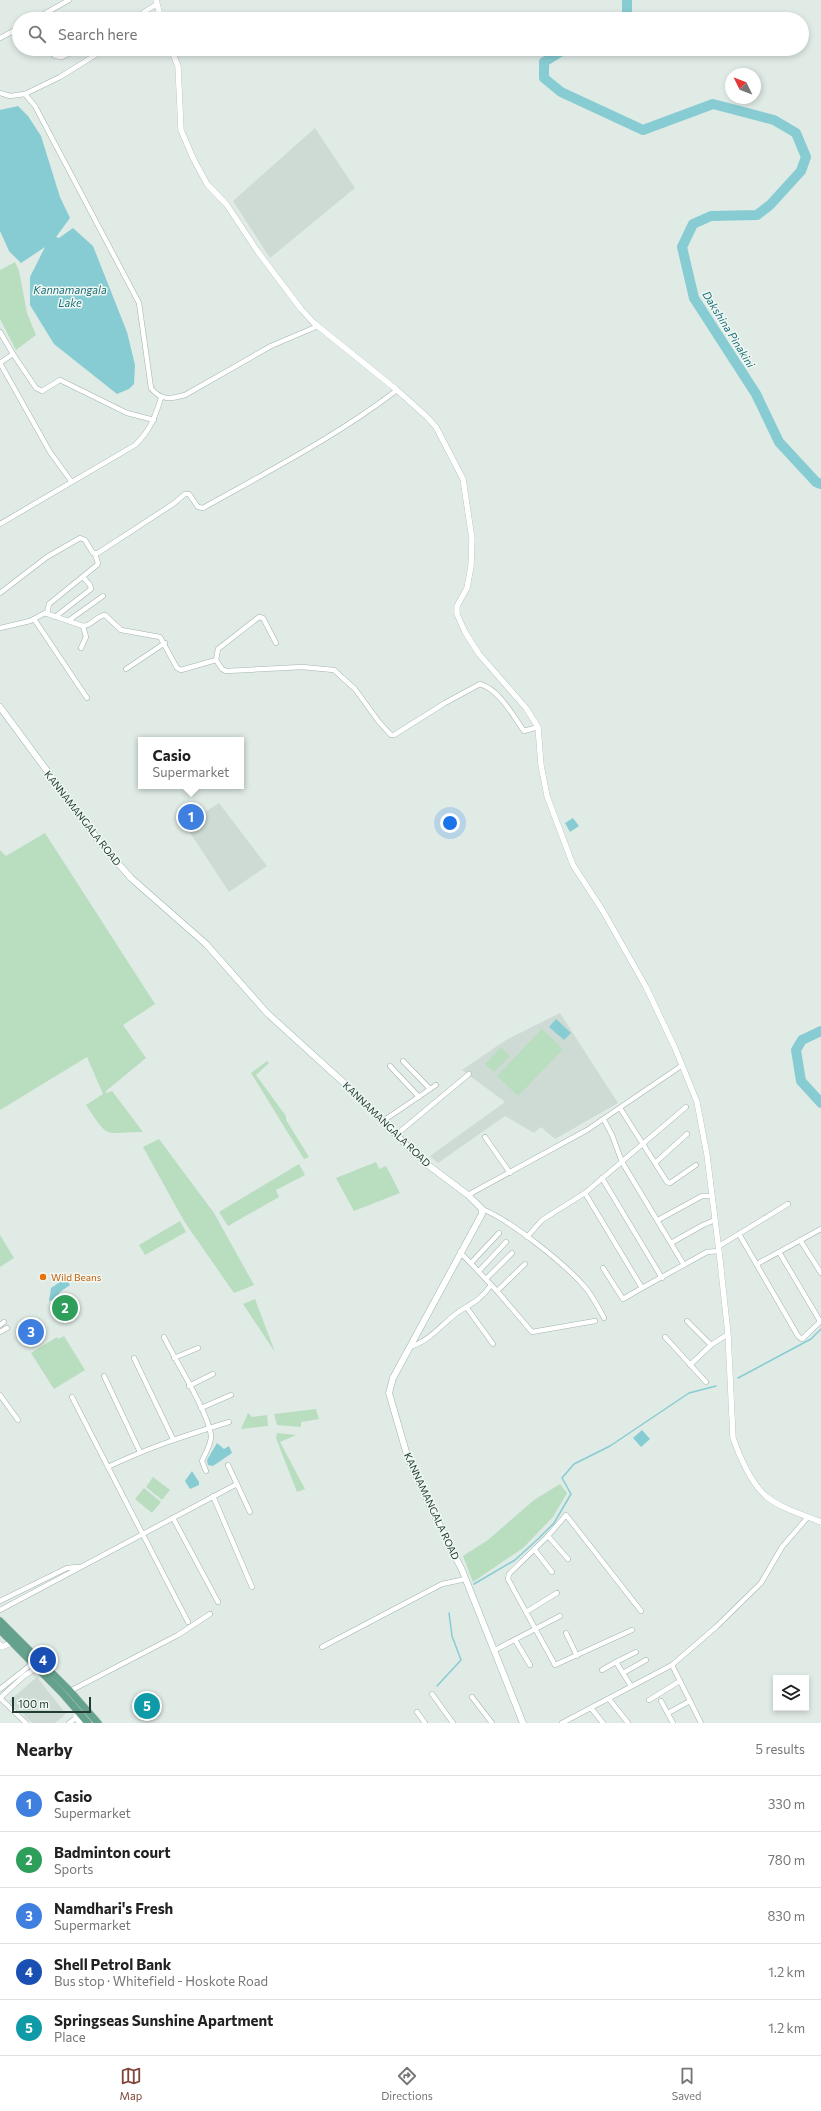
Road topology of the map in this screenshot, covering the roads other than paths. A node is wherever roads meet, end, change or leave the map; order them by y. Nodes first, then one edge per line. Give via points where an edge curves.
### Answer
1 (69, 0) edge
2 (156, 2) edge
3 (48, 12) edge
4 (144, 12) edge
5 (159, 12) edge
6 (12, 32) edge
7 (0, 38) edge
8 (94, 56) edge
9 (174, 56) edge
10 (0, 93) edge
11 (25, 94) junction
12 (318, 326) junction
13 (0, 332) edge
14 (13, 354) junction
15 (0, 363) edge
16 (398, 390) junction
17 (161, 398) junction
18 (154, 420) junction
19 (71, 481) junction
20 (0, 524) edge
21 (95, 554) junction
22 (83, 577) junction
23 (0, 593) edge
24 (103, 596) dead end
25 (47, 614) junction
26 (55, 617) junction
27 (34, 619) junction
28 (68, 621) junction
29 (83, 626) junction
30 (0, 628) edge
31 (165, 643) junction
32 (276, 643) dead end
33 (81, 648) dead end
34 (216, 660) junction
35 (126, 669) dead end
36 (87, 698) dead end
37 (0, 707) edge
38 (538, 727) junction
39 (403, 1061) dead end
40 (390, 1066) dead end
41 (681, 1066) junction
42 (469, 1074) dead end
43 (436, 1084) dead end
44 (430, 1089) junction
45 (419, 1098) junction
46 (686, 1107) dead end
47 (620, 1108) junction
48 (383, 1120) junction
49 (604, 1120) junction
50 (397, 1134) junction
51 (687, 1134) dead end
52 (485, 1137) dead end
53 (644, 1143) junction
54 (622, 1162) junction
55 (655, 1163) junction
56 (696, 1165) dead end
57 (510, 1174) junction
58 (602, 1178) junction
59 (585, 1193) junction
60 (468, 1195) junction
61 (712, 1196) junction
62 (788, 1204) dead end
63 (482, 1209) junction
64 (658, 1220) junction
65 (715, 1220) junction
66 (821, 1229) edge
67 (499, 1233) dead end
68 (739, 1234) junction
69 (527, 1237) junction
70 (800, 1240) junction
71 (506, 1242) dead end
72 (671, 1243) junction
73 (719, 1248) junction
74 (460, 1252) junction
75 (779, 1252) junction
76 (512, 1253) dead end
77 (471, 1263) junction
78 (525, 1264) dead end
79 (757, 1264) junction
80 (684, 1265) junction
81 (603, 1268) dead end
82 (478, 1271) junction
83 (821, 1273) edge
84 (662, 1278) junction
85 (486, 1280) junction
86 (492, 1285) junction
87 (642, 1288) junction
88 (497, 1291) junction
89 (467, 1308) junction
90 (604, 1318) dead end
91 (821, 1321) edge
92 (595, 1322) dead end
93 (687, 1322) dead end
94 (8, 1328) dead end
95 (0, 1332) edge
96 (728, 1334) junction
97 (164, 1337) dead end
98 (665, 1337) dead end
99 (493, 1344) dead end
100 (711, 1345) junction
101 (409, 1347) junction
102 (198, 1348) dead end
103 (134, 1358) dead end
104 (174, 1358) junction
105 (690, 1365) junction
106 (212, 1374) dead end
107 (104, 1376) dead end
108 (706, 1382) dead end
109 (189, 1386) junction
110 (0, 1394) edge
111 (231, 1394) dead end
112 (72, 1397) dead end
113 (201, 1408) junction
114 (18, 1420) dead end
115 (230, 1422) dead end
116 (209, 1428) junction
117 (173, 1439) junction
118 (140, 1452) junction
119 (228, 1465) dead end
120 (108, 1467) junction
121 (206, 1471) dead end
122 (237, 1484) junction
123 (213, 1496) junction
124 (250, 1512) dead end
125 (808, 1517) junction
126 (173, 1518) junction
127 (821, 1522) edge
128 (142, 1535) junction
129 (548, 1536) junction
130 (534, 1550) junction
131 (568, 1559) dead end
132 (80, 1567) junction
133 (552, 1572) dead end
134 (466, 1579) junction
135 (252, 1587) dead end
136 (557, 1593) dead end
137 (0, 1601) edge
138 (218, 1602) dead end
139 (0, 1610) edge
140 (641, 1611) dead end
141 (526, 1612) junction
142 (210, 1614) dead end
143 (560, 1616) dead end
144 (0, 1621) edge
145 (188, 1622) dead end
146 (535, 1629) junction
147 (0, 1630) edge
148 (632, 1630) dead end
149 (566, 1633) dead end
150 (515, 1640) junction
151 (13, 1642) junction
152 (0, 1645) edge
153 (322, 1647) dead end
154 (495, 1650) junction
155 (636, 1652) dead end
156 (577, 1656) junction
157 (646, 1660) dead end
158 (616, 1662) junction
159 (35, 1665) junction
160 (672, 1665) junction
161 (530, 1666) dead end
162 (602, 1670) dead end
163 (623, 1673) junction
164 (680, 1681) junction
165 (631, 1686) junction
166 (0, 1690) edge
167 (70, 1691) junction
168 (432, 1694) dead end
169 (472, 1697) dead end
170 (0, 1698) edge
171 (609, 1699) junction
172 (649, 1700) dead end
173 (661, 1701) dead end
174 (690, 1701) junction
175 (591, 1708) junction
176 (416, 1712) dead end
177 (668, 1713) junction
178 (77, 1714) junction
179 (572, 1718) junction
180 (26, 1723) edge
181 (70, 1723) edge
182 (80, 1723) edge
183 (88, 1723) edge
184 (98, 1723) edge
185 (425, 1723) edge
186 (453, 1723) edge
187 (492, 1723) edge
188 (523, 1723) edge
189 (562, 1723) edge
190 (575, 1723) edge
191 (603, 1723) edge
192 (628, 1723) edge
193 (673, 1723) edge
194 (701, 1723) edge

1 - 3 street
2 - 4 street
2 - 5 street
6 - 7 street
8 - 11 street via 60,77
9 - 12 street via 178,66 181,130 200,171 207,184 227,205 250,241 301,309
10 - 11 street via 10,96
11 - 17 street via 36,106 139,303 151,388
12 - 16 street
12 - 17 street via 271,346 184,395
13 - 14 street
14 - 15 street
14 - 18 street via 36,388 42,391 60,380 127,413
15 - 19 street via 50,452
16 - 21 street via 311,447 203,508 198,507 189,494 185,494
16 - 38 street via 436,427 463,479 472,539 471,566 467,588 457,606 457,614 479,654 526,708
17 - 18 street
18 - 19 street via 145,436 135,445
19 - 20 street
21 - 22 street via 98,564
21 - 23 street via 85,540 80,538 47,557
22 - 25 street via 49,604
22 - 26 street via 91,589
24 - 28 street
25 - 26 street
25 - 27 street
26 - 28 street
27 - 30 street
27 - 36 street
28 - 29 street
29 - 31 street via 88,626 105,615 121,630 160,637
29 - 33 street via 86,637
31 - 34 street via 177,668 181,670
31 - 35 street
32 - 34 street via 263,618 259,616 218,649
34 - 38 street via 226,671 302,667 334,670 355,689 391,735 480,684 486,686 504,703 524,732
37 - 48 main road, KANNAMANGALA ROAD via 131,878 206,944 267,1013
38 - 41 street via 547,796 573,865 603,911 646,987
39 - 44 street
40 - 45 street
41 - 47 street
41 - 61 street via 697,1102
42 - 50 street
43 - 44 street
44 - 45 street
45 - 48 street
46 - 53 street
47 - 49 street
47 - 53 street
48 - 50 main road, KANNAMANGALA ROAD
49 - 54 street
49 - 57 street
50 - 60 main road, KANNAMANGALA ROAD via 428,1165
51 - 55 street
52 - 57 street
53 - 54 street
53 - 55 street
54 - 58 street
54 - 64 street
55 - 56 street via 667,1182
57 - 60 street
58 - 59 street
58 - 84 street
59 - 69 street via 546,1217
59 - 87 street
60 - 63 main road, KANNAMANGALA ROAD
61 - 64 street via 702,1196
61 - 65 street
62 - 68 street
63 - 69 street
63 - 74 main road, KANNAMANGALA ROAD via 482,1214
64 - 72 street
65 - 72 street
65 - 73 street
66 - 70 street
67 - 77 street
68 - 73 street
68 - 79 street
69 - 90 street via 584,1286
70 - 75 street
70 - 83 street
71 - 82 street
72 - 80 street
73 - 80 street
73 - 96 street
74 - 77 street
74 - 101 main road, KANNAMANGALA ROAD
75 - 79 street
75 - 91 street
76 - 85 street
77 - 82 street
78 - 88 street
79 - 91 street via 798,1336 802,1339
80 - 84 street
81 - 87 street via 623,1299
82 - 85 street
84 - 87 street
85 - 86 street
86 - 88 street
86 - 89 street via 480,1299
88 - 92 street via 532,1332
89 - 99 street
89 - 101 street via 424,1342
93 - 100 street
94 - 95 street
96 - 100 street
96 - 125 street via 733,1438 737,1450 747,1470 768,1498
97 - 104 street
98 - 105 street
100 - 105 street
101 - 134 main road, KANNAMANGALA ROAD via 393,1378 389,1393 407,1455
102 - 104 street
103 - 117 street
104 - 109 street
105 - 108 street
106 - 109 street
107 - 118 street
109 - 113 street
110 - 114 street
111 - 113 street
112 - 120 street
113 - 116 street
115 - 116 street
116 - 117 street
116 - 121 street via 210,1442 202,1462
117 - 118 street
118 - 120 street
119 - 122 street
120 - 128 street
122 - 123 street
122 - 124 street
123 - 126 street
123 - 135 street
125 - 127 street
125 - 160 street via 782,1547 761,1583 716,1628
126 - 128 street
126 - 138 street
128 - 132 street
128 - 145 street
129 - 130 street
129 - 131 street
129 - 140 street via 564,1516 567,1516
130 - 133 street
130 - 141 street via 508,1577
132 - 137 street via 67,1568
132 - 139 street
134 - 153 street via 442,1584
134 - 154 main road, KANNAMANGALA ROAD
136 - 141 street
141 - 146 street
142 - 167 street via 178,1636
143 - 146 street
144 - 167 main road
146 - 150 street
146 - 156 street via 555,1665
147 - 151 main road
148 - 156 street
149 - 156 street
150 - 154 street
150 - 161 street
151 - 152 street
151 - 159 main road
154 - 188 main road, KANNAMANGALA ROAD
155 - 158 street
157 - 163 street
158 - 162 street
158 - 163 street
159 - 166 street
159 - 170 street
159 - 178 main road
160 - 164 street
160 - 165 street
163 - 165 street
164 - 172 street
164 - 174 street
165 - 171 street
167 - 184 main road
168 - 186 street
169 - 187 street
170 - 180 street
171 - 175 street
171 - 192 street
173 - 177 street
174 - 177 street
174 - 194 street
175 - 179 street
175 - 191 street
176 - 185 street
177 - 193 street
178 - 181 street
178 - 182 street
178 - 183 main road
179 - 189 street
179 - 190 street

